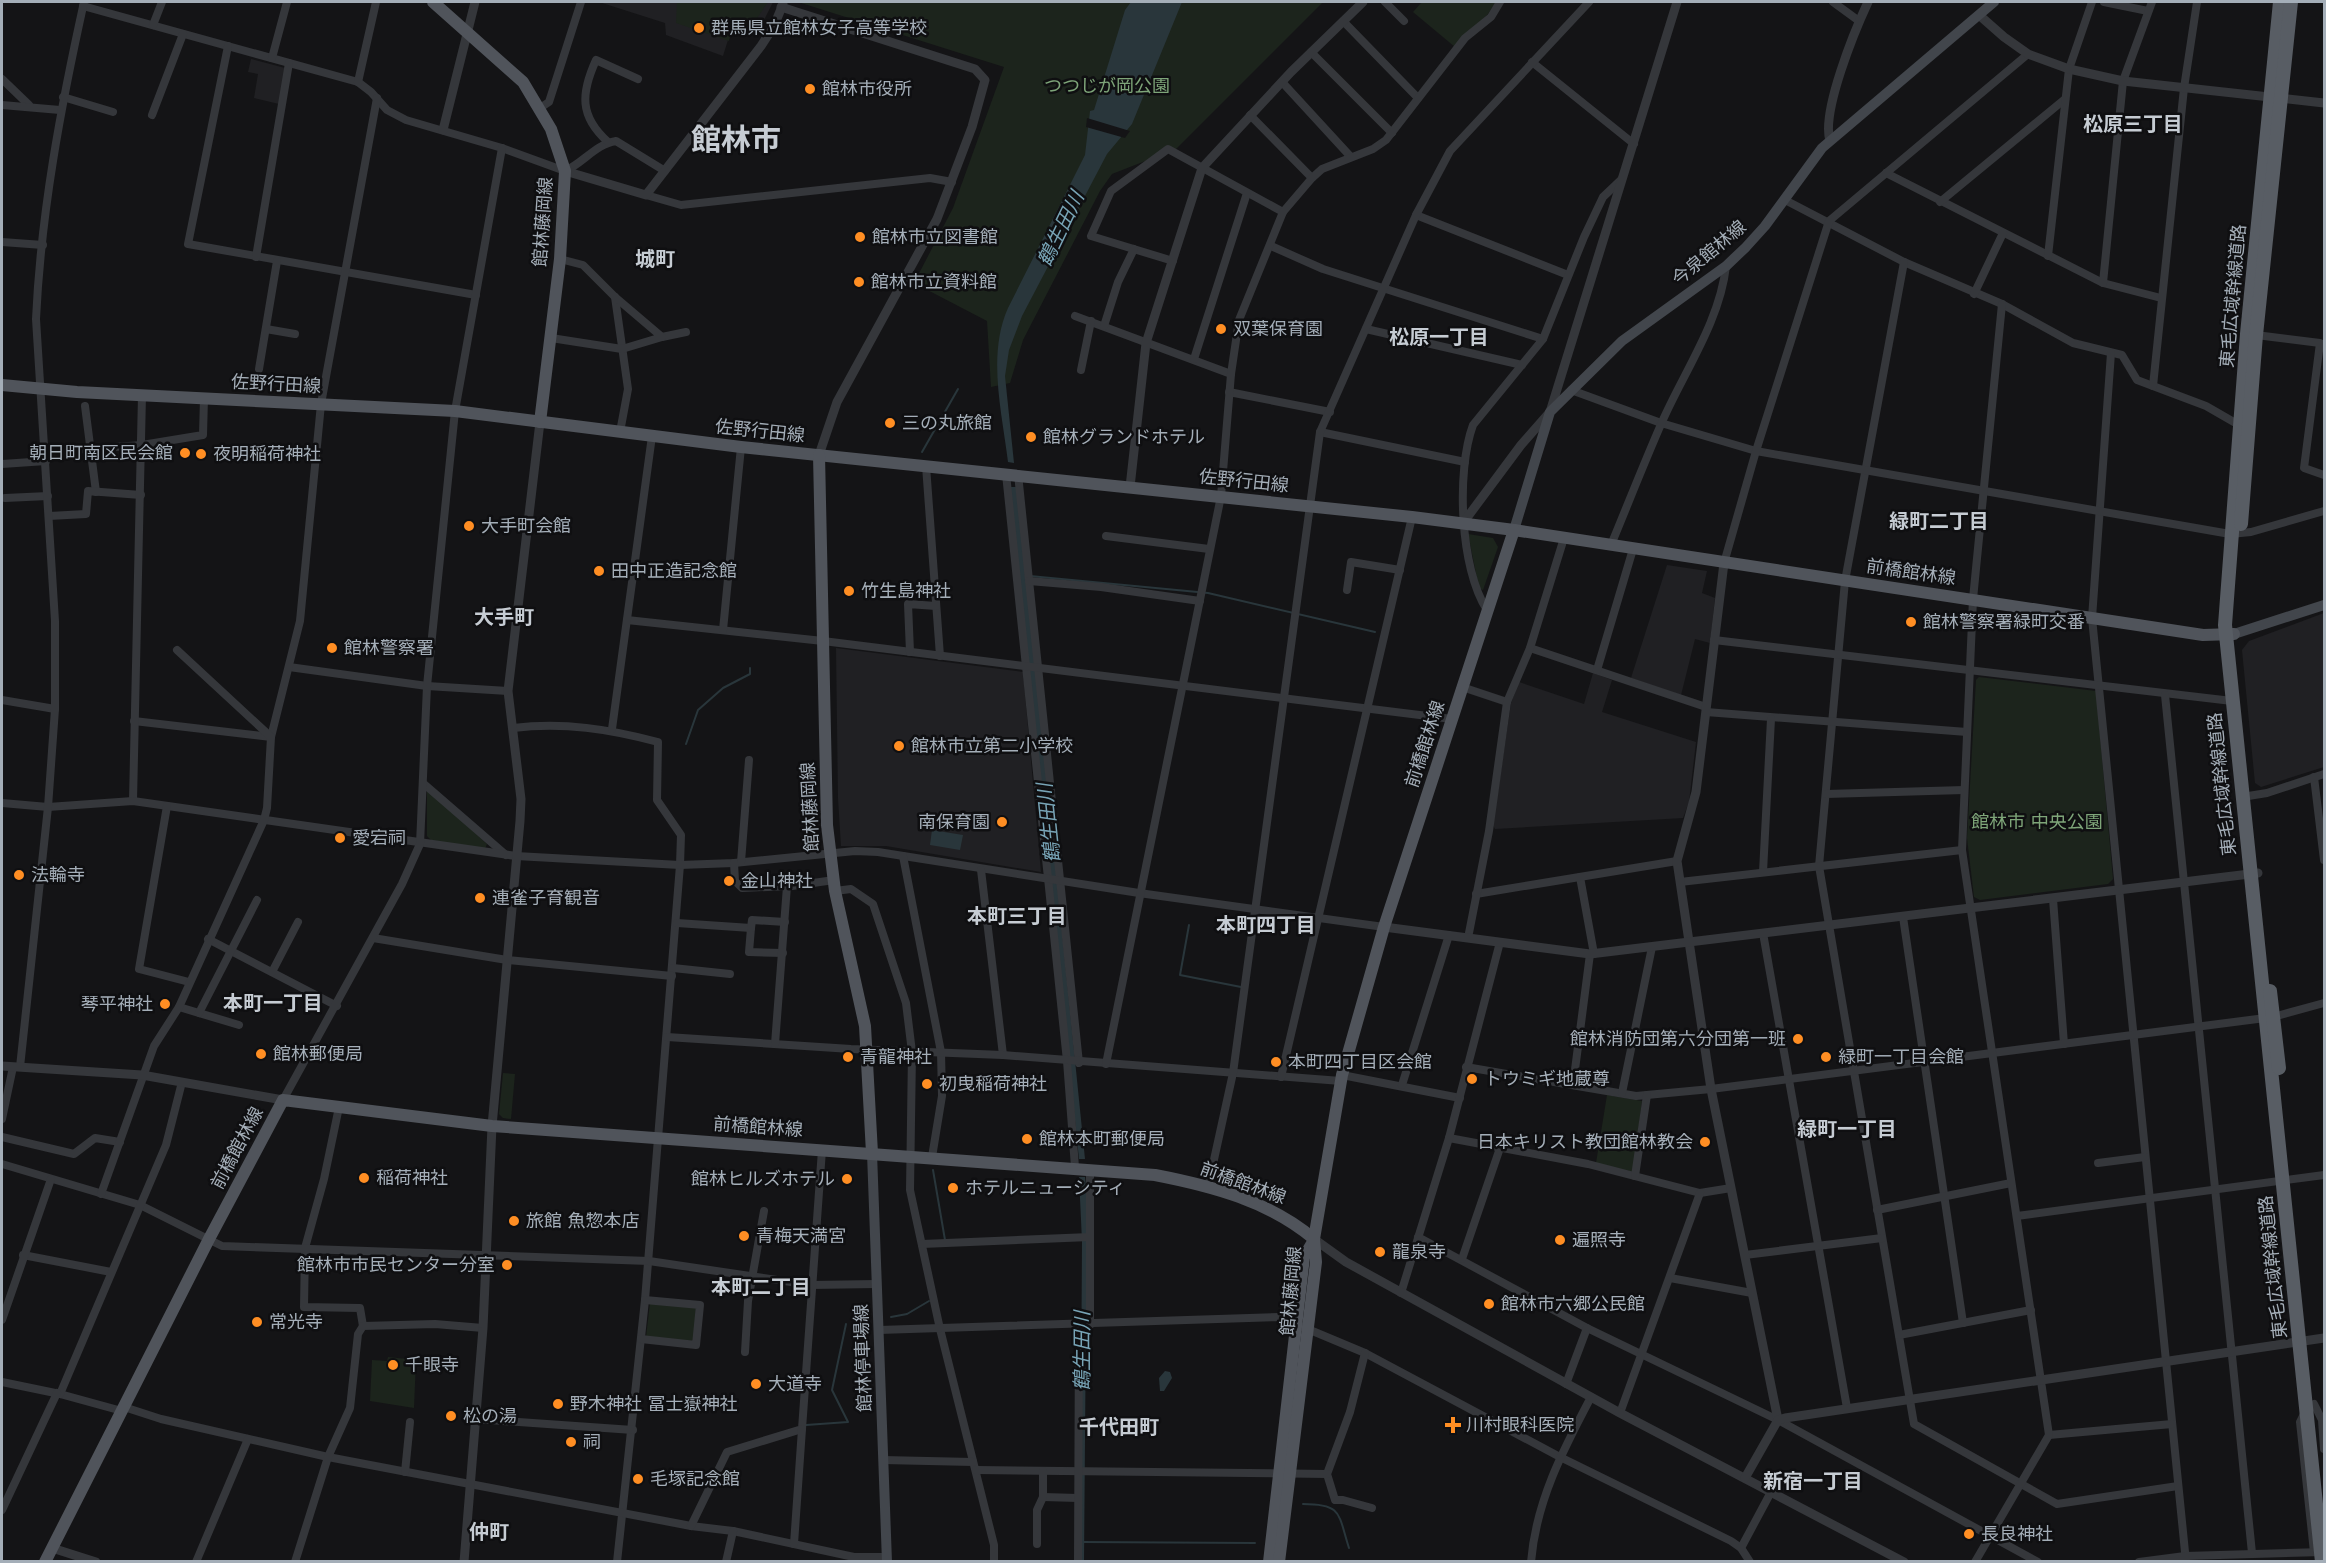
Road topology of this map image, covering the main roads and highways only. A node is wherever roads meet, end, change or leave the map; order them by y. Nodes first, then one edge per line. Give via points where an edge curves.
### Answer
1 (433, 2) edge
2 (1995, 2) edge
3 (2280, 2) edge
4 (2291, 2) edge
5 (2276, 98) junction
6 (2, 385) edge
7 (540, 422) junction
8 (819, 455) junction
9 (1514, 530) junction
10 (2235, 533) junction
11 (2325, 604) edge
12 (2230, 634) junction
13 (2246, 797) junction
14 (872, 1153) junction
15 (1314, 1239) junction
16 (2319, 1455) edge
17 (1284, 1474) junction
18 (2325, 1502) edge
19 (2318, 1557) edge
20 (887, 1559) edge
21 (45, 1562) edge
22 (1269, 1562) edge
23 (1279, 1562) edge

1 - 7 main road, 館林藤岡線 via 523,82 540,108 565,171 560,259
2 - 9 main road, 今泉館林線 via 1830,141 1752,240 1726,266 1635,331 1550,412
3 - 5 highway, 東毛広域幹線道路
4 - 5 highway, 東毛広域幹線道路
5 - 10 highway, 東毛広域幹線道路
5 - 10 highway, 東毛広域幹線道路 via 2239,425
6 - 7 main road, 佐野行田線 via 455,411
7 - 8 main road, 佐野行田線
8 - 9 main road, 佐野行田線
8 - 14 main road, 館林藤岡線 via 830,854 861,997 868,1050
9 - 12 main road, 前橋館林線 via 2203,635
9 - 15 main road, 前橋館林線 via 1384,927 1342,1078
10 - 12 highway, 東毛広域幹線道路
11 - 12 main road
12 - 13 highway, 東毛広域幹線道路
12 - 13 highway, 東毛広域幹線道路 via 2232,702
13 - 16 highway, 東毛広域幹線道路 via 2310,1408
14 - 15 main road, 前橋館林線 via 1155,1175 1259,1204 1294,1222
14 - 20 main road, 館林停車場線
14 - 21 main road, 前橋館林線 via 492,1126 283,1100
15 - 17 main road, 館林藤岡線 via 1316,1262 1301,1326
16 - 18 highway, 東毛広域幹線道路
16 - 19 highway, 東毛広域幹線道路
17 - 22 main road, 館林藤岡線
17 - 23 main road, 館林藤岡線

